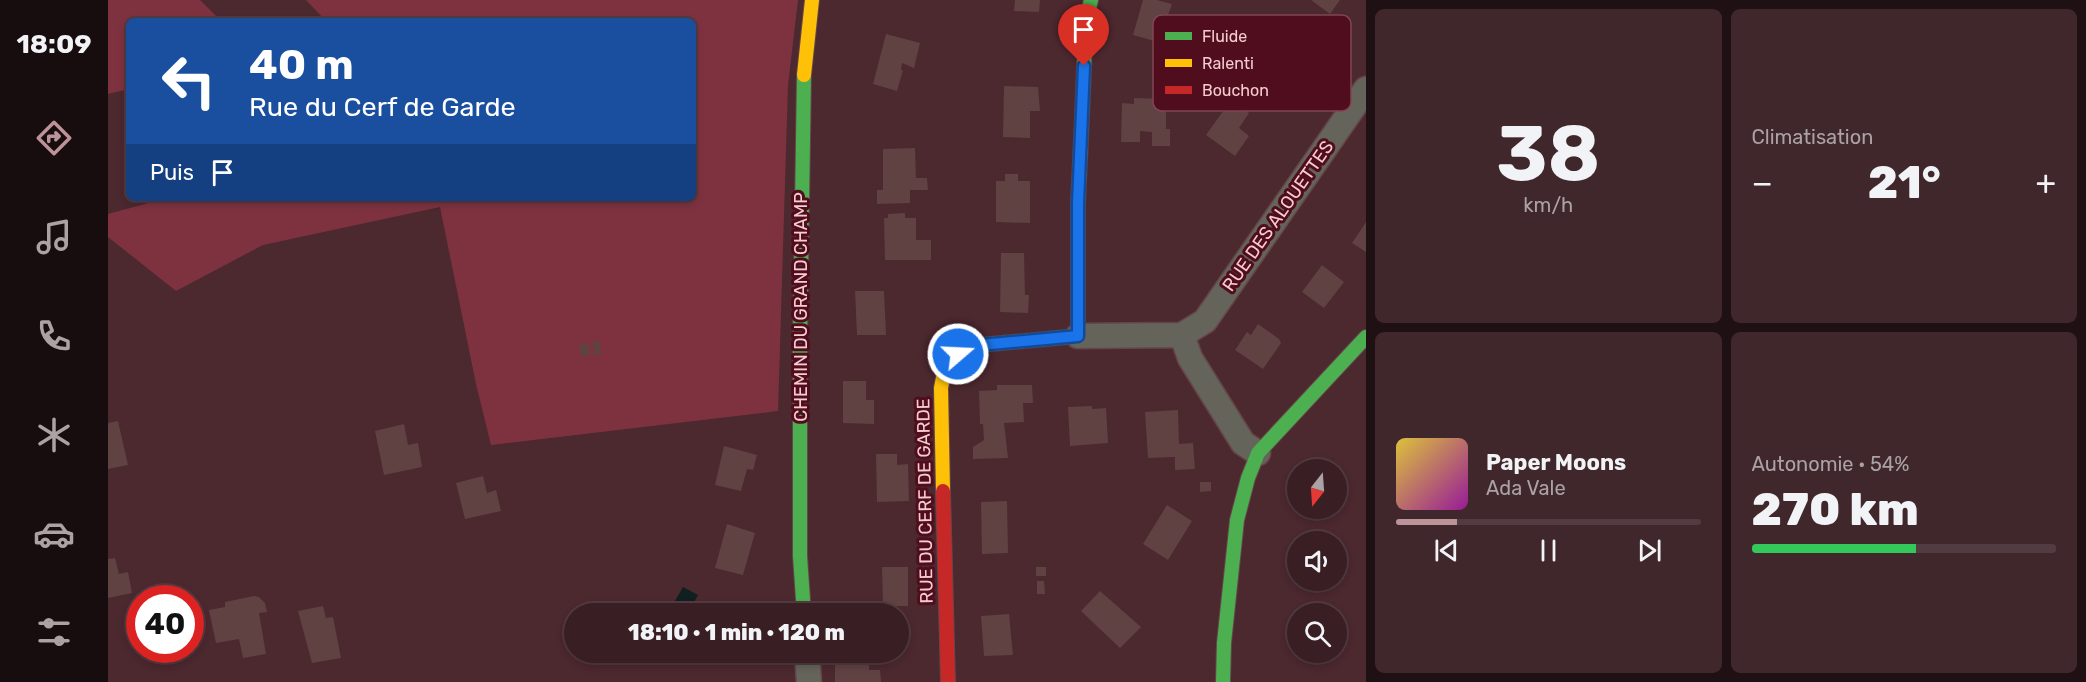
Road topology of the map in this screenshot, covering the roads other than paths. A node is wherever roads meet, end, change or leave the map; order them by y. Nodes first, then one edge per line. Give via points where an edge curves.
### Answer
1 (812, 0) edge
2 (1091, 0) edge
3 (1366, 89) edge
4 (1351, 111) edge
5 (1351, 111) edge
6 (1182, 335) junction
7 (1078, 336) junction
8 (1366, 337) edge
9 (1258, 453) junction
10 (803, 603) edge
11 (807, 663) edge
12 (808, 682) edge
13 (948, 682) edge
14 (1223, 682) edge

1 - 10 street, CHEMIN DU GRAND CHAMP via 804,74 800,338
2 - 7 street via 1086,21 1078,203
3 - 5 street, RUE DES ALOUETTES
4 - 6 street, RUE DES ALOUETTES via 1205,321
6 - 7 street
6 - 9 street via 1190,358 1243,443
7 - 13 street, RUE DU CERF DE GARDE via 969,346 946,362 941,388
8 - 9 street
9 - 14 street via 1237,520
11 - 12 street

